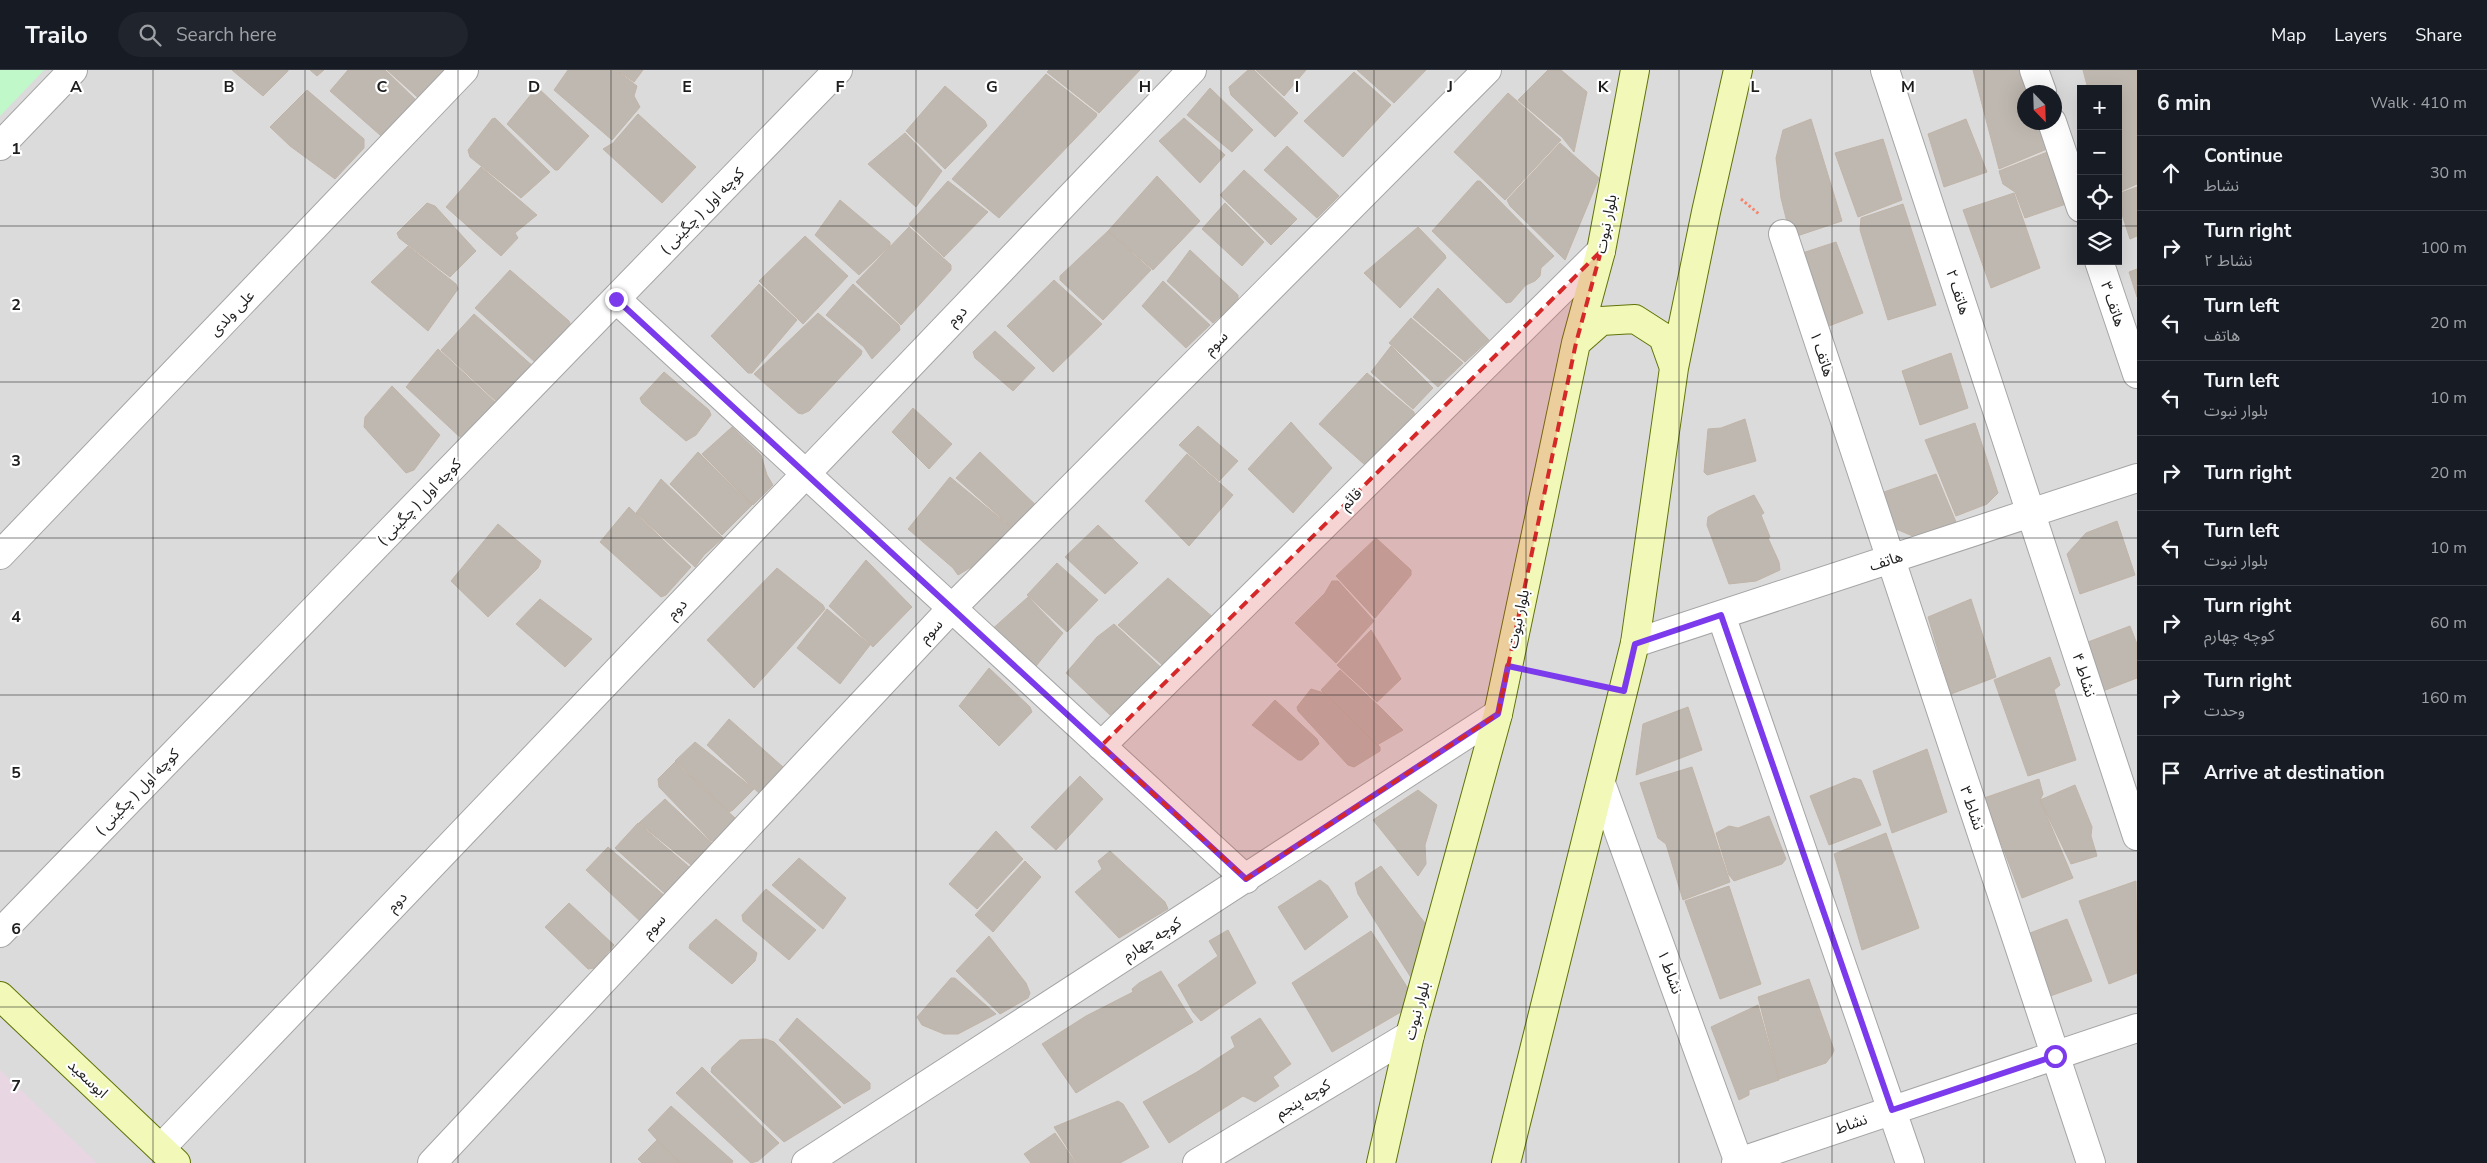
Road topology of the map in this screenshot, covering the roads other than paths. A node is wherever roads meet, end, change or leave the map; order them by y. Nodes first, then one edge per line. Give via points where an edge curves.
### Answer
1 (73, 70) edge
2 (464, 70) edge
3 (838, 70) edge
4 (1192, 70) edge
5 (1487, 70) edge
6 (1635, 70) edge
7 (1738, 70) edge
8 (1885, 70) edge
9 (2034, 70) edge
10 (2039, 85) edge
11 (2055, 130) edge
12 (0, 146) edge
13 (2077, 196) edge
14 (1782, 234) road end
15 (1601, 251) junction
16 (2100, 265) edge
17 (616, 299) junction
18 (1576, 343) junction
19 (1674, 368) junction
20 (2137, 374) edge
21 (806, 474) junction
22 (2137, 478) edge
23 (2031, 513) junction
24 (0, 555) edge
25 (1889, 560) junction
26 (952, 608) junction
27 (1721, 615) junction
28 (1635, 644) junction
29 (1498, 714) junction
30 (1102, 746) junction
31 (1601, 783) junction
32 (2137, 836) edge
33 (1246, 879) junction
34 (0, 933) edge
35 (0, 996) edge
36 (2137, 1028) edge
37 (1410, 1035) junction
38 (2055, 1056) junction
39 (1892, 1110) junction
40 (168, 1155) edge
41 (432, 1163) edge
42 (806, 1163) edge
43 (1197, 1163) edge
44 (1381, 1163) edge
45 (1506, 1163) edge
46 (1738, 1163) edge
47 (1910, 1163) edge
48 (2091, 1163) edge

1 - 12 street
2 - 24 street, علی ولدی
3 - 17 street, کوچه اول ( چگینی )
4 - 21 street, دوم
5 - 26 street, سوم
6 - 15 main road, بلوار نبوت
7 - 19 main road
8 - 23 street, هاتف ۲
9 - 10 street
11 - 13 street
14 - 25 street, هاتف ۱
15 - 18 main road, بلوار نبوت
15 - 30 street, قائم
16 - 20 street, هاتف ۳
17 - 21 street
17 - 34 street, کوچه اول ( چگینی )
18 - 19 main road via 1601,321 1635,319 1663,337
18 - 29 main road, بلوار نبوت
19 - 28 main road
21 - 26 street
21 - 40 street, دوم
22 - 23 street, هاتف
23 - 25 street, هاتف
23 - 32 street, نشاط ۴
25 - 27 street, هاتف
25 - 38 street, نشاط ۳
26 - 30 street
26 - 41 street, سوم
27 - 28 street, هاتف
27 - 39 street
28 - 31 main road
29 - 33 street, کوچه چهارم
29 - 37 main road, بلوار نبوت
30 - 33 street
31 - 45 main road
31 - 46 street, نشاط ۱
33 - 42 street, کوچه چهارم
35 - 40 main road, ابوسعید
36 - 38 street, نشاط
37 - 43 street, کوچه پنجم
37 - 44 main road, بلوار نبوت
38 - 39 street, نشاط
38 - 48 street, نشاط ۳
39 - 46 street, نشاط
39 - 47 street

